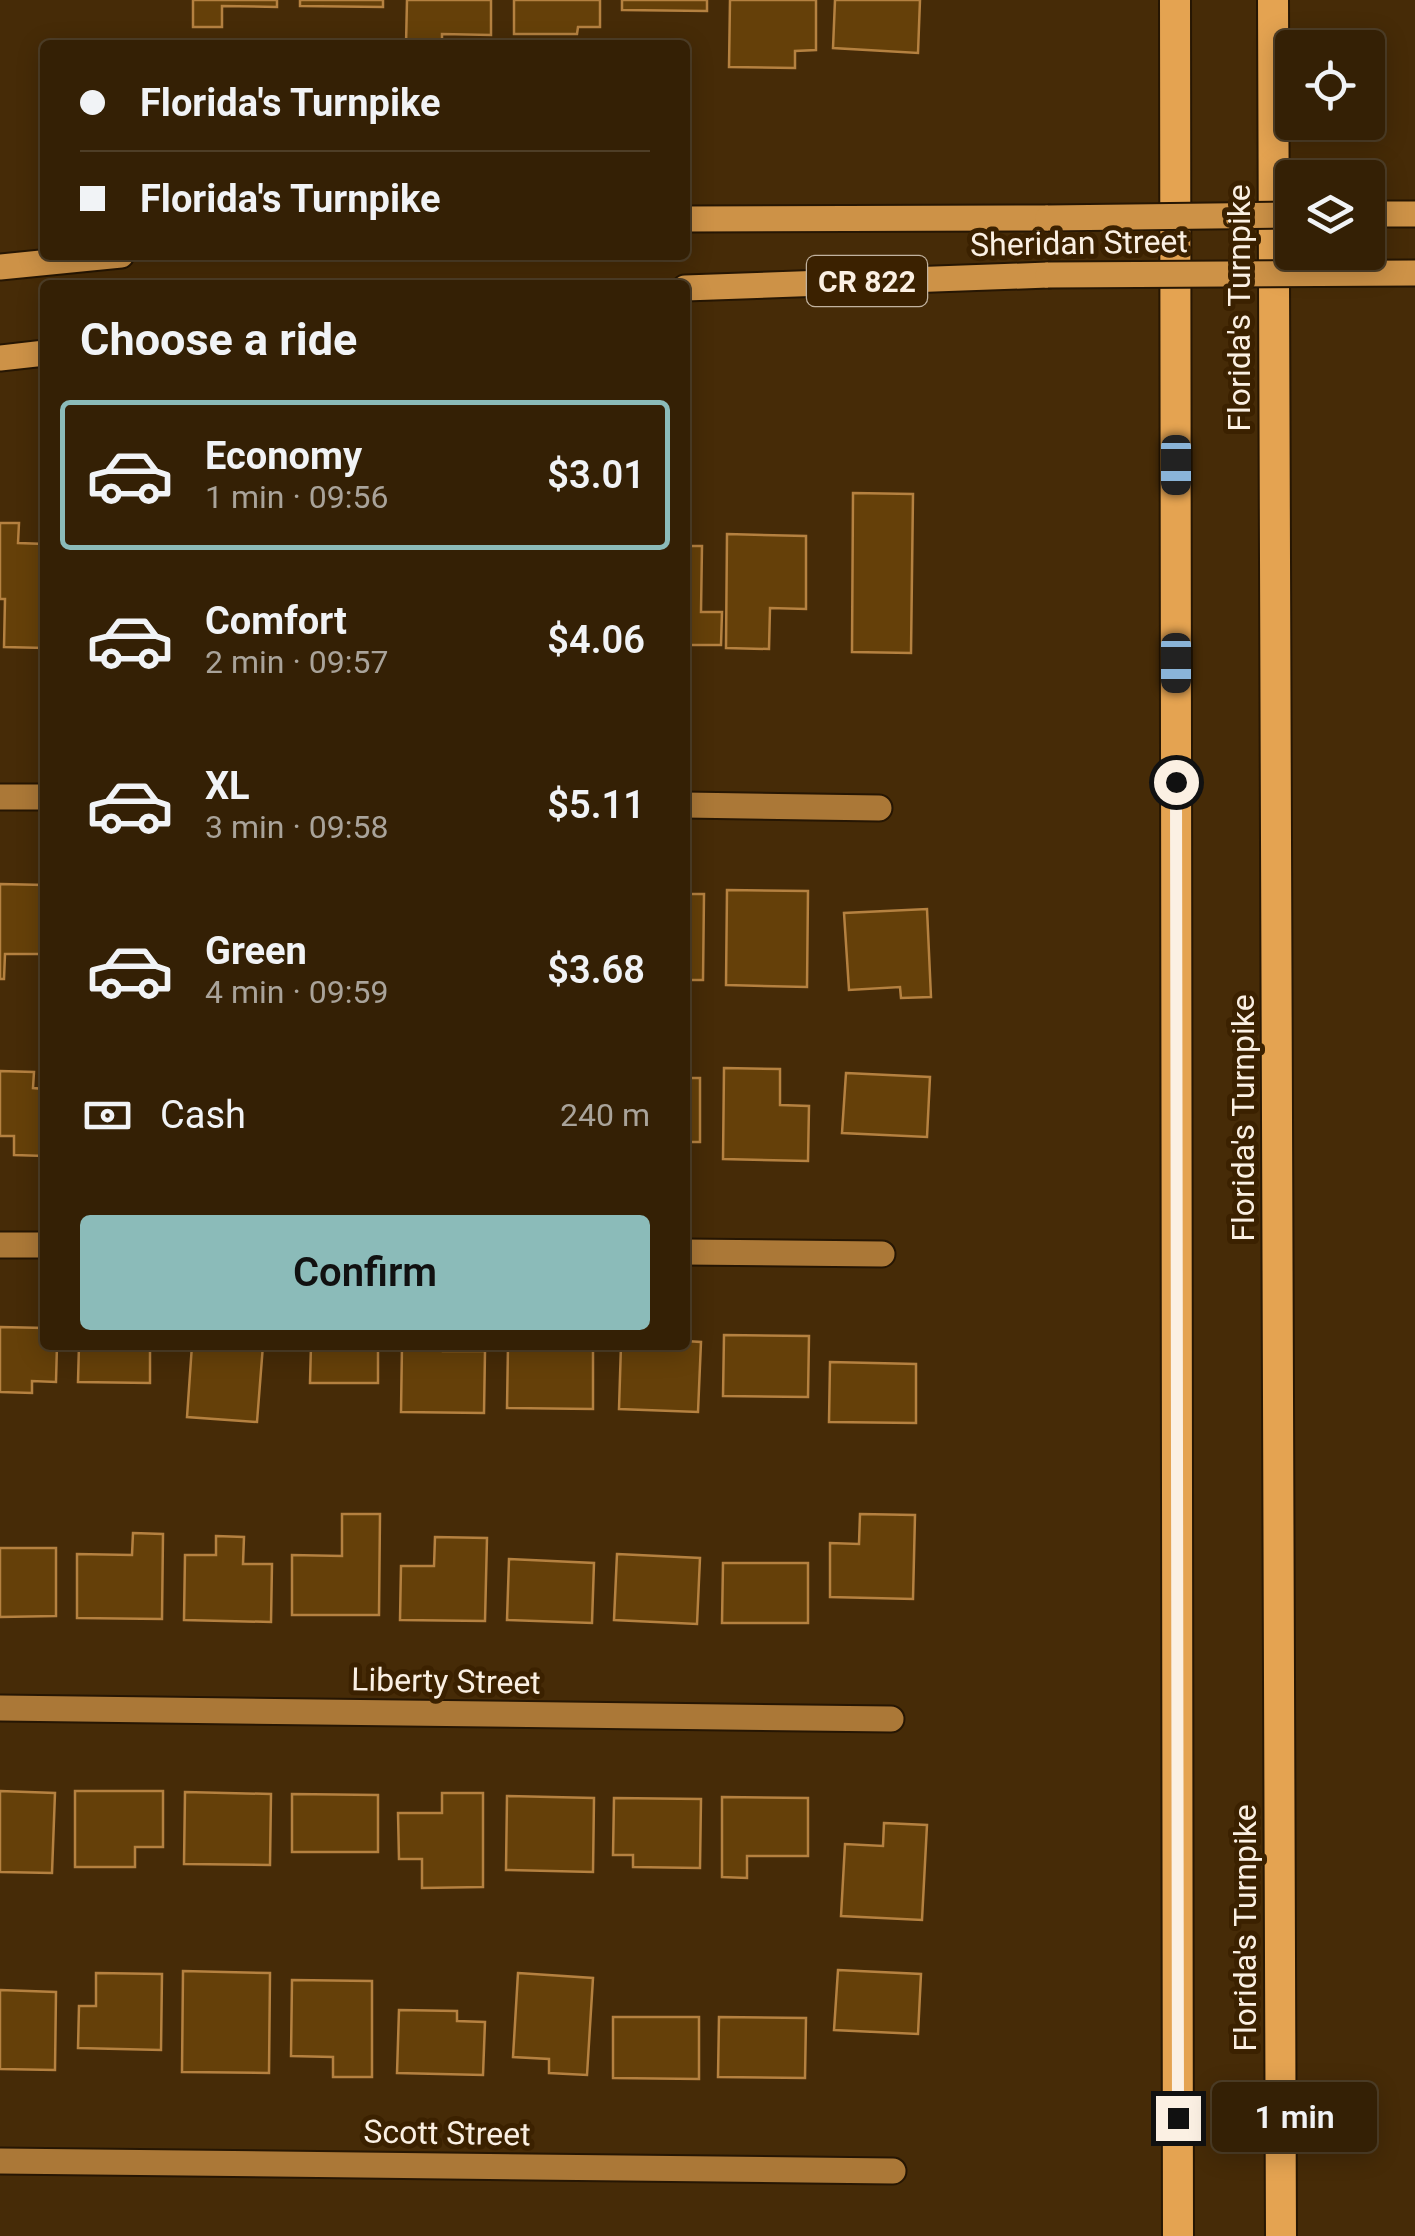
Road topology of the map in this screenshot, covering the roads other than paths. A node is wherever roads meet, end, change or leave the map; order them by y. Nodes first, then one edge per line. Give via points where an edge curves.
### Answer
1 (1175, 0) edge
2 (1273, 0) edge
3 (1385, 214) edge
4 (1415, 214) edge
5 (1275, 215) edge
6 (690, 219) edge
7 (71, 260) edge
8 (0, 267) edge
9 (1415, 273) edge
10 (690, 288) edge
11 (40, 354) edge
12 (0, 358) edge
13 (0, 797) edge
14 (40, 798) edge
15 (690, 805) edge
16 (880, 808) dead end
17 (0, 1245) edge
18 (40, 1245) edge
19 (690, 1252) edge
20 (882, 1254) dead end
21 (0, 1708) edge
22 (891, 1720) dead end
23 (0, 2161) edge
24 (893, 2171) dead end
25 (1178, 2236) edge
26 (1280, 2236) edge

1 - 25 highway, Florida's Turnpike
2 - 26 highway, Florida's Turnpike
3 - 4 main road
5 - 6 main road, Sheridan Street / CR 822, bridge
7 - 8 main road
9 - 10 main road, Sheridan Street / CR 822, bridge via 1048,274
11 - 12 main road
13 - 14 street
15 - 16 street
17 - 18 street
19 - 20 street
21 - 22 street, Liberty Street
23 - 24 street, Scott Street

